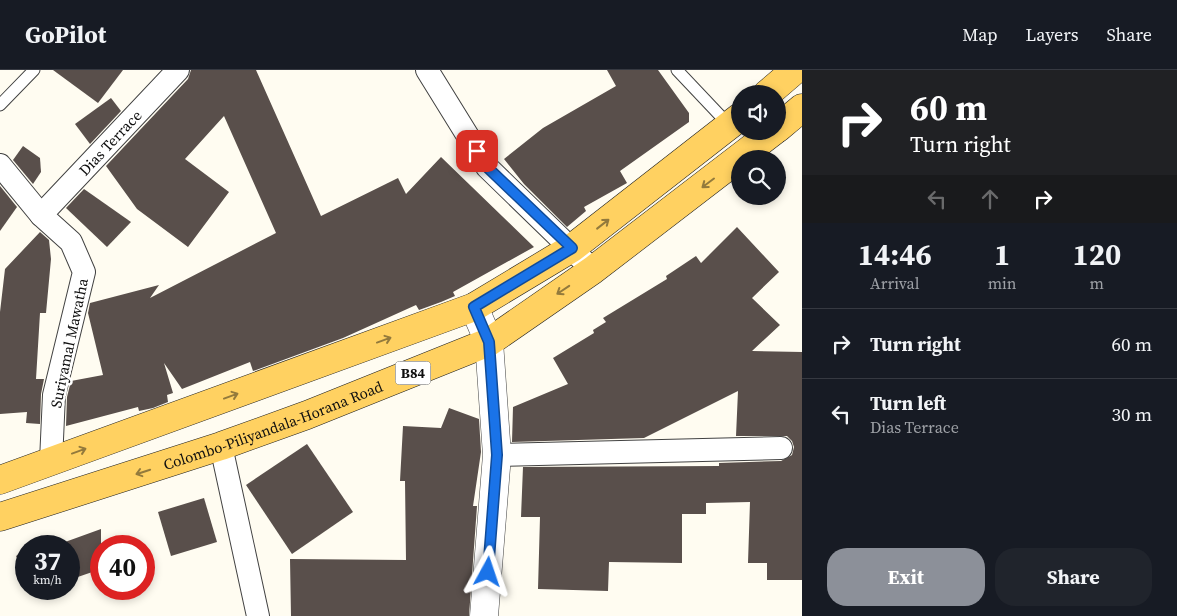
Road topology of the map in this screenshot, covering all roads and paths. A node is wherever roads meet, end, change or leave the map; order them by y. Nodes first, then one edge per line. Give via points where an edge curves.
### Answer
1 (34, 70) edge
2 (178, 70) edge
3 (427, 70) edge
4 (677, 70) edge
5 (794, 70) edge
6 (777, 85) edge
7 (0, 104) edge
8 (802, 108) edge
9 (731, 117) edge
10 (786, 121) edge
11 (731, 124) edge
12 (762, 140) edge
13 (0, 165) edge
14 (41, 215) junction
15 (572, 248) junction
16 (593, 270) junction
17 (474, 307) junction
18 (489, 342) junction
19 (221, 446) junction
20 (781, 448) dead end
21 (497, 455) junction
22 (51, 461) junction
23 (0, 480) edge
24 (0, 516) edge
25 (258, 616) edge
26 (484, 616) edge

1 - 7 lane
2 - 14 street, Dias Terrace
3 - 15 street via 487,167
4 - 9 lane
5 - 6 main road
8 - 10 main road
15 -> 11 main road
12 -> 16 main road, Colombo-Piliyandala-Horana Road / B84
13 - 14 street, Suriyamal Mawatha
14 - 22 street, Suriyamal Mawatha via 71,242 84,272 54,395
15 - 16 street
15 - 17 main road
16 -> 18 main road, Colombo-Piliyandala-Horana Road / B84
17 - 18 street
22 -> 17 main road
18 - 19 main road, Colombo-Piliyandala-Horana Road / B84
18 - 21 street
19 -> 24 main road, Colombo-Piliyandala-Horana Road / B84
19 - 25 street
20 - 21 street
21 - 26 street
22 - 23 main road

